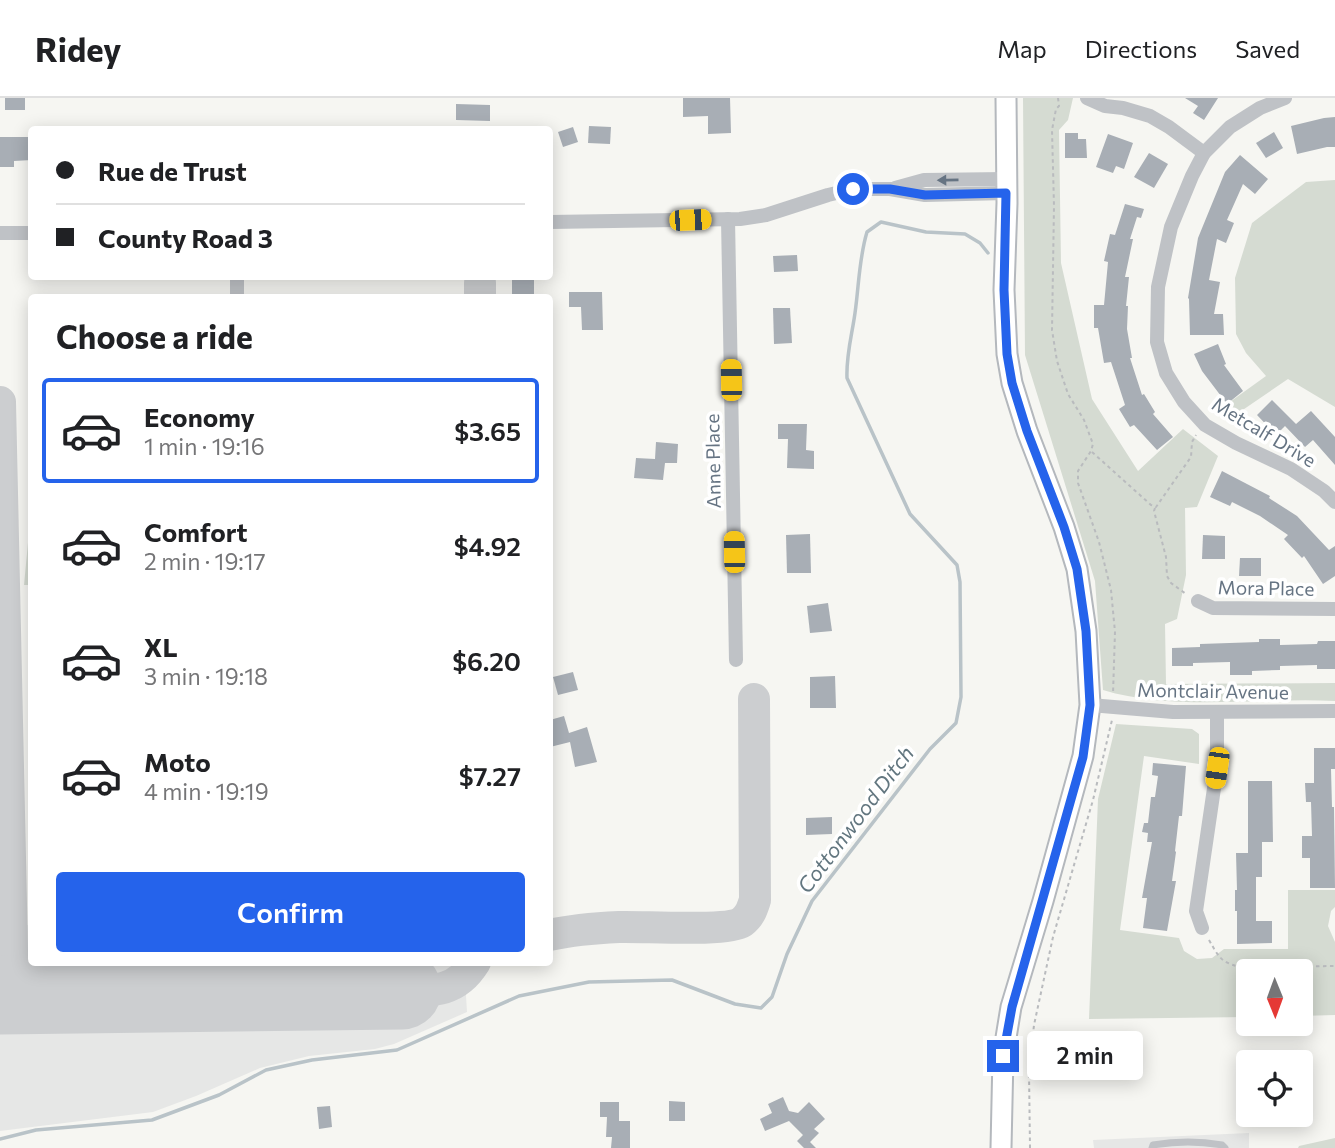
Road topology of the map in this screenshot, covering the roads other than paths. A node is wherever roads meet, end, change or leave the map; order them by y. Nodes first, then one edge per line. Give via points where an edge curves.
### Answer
1 (1006, 98) edge
2 (1087, 98) edge
3 (1285, 98) edge
4 (1204, 153) junction
5 (1006, 186) junction
6 (728, 219) junction
7 (553, 222) edge
8 (0, 233) edge
9 (28, 233) edge
10 (1335, 502) edge
11 (1198, 601) road end
12 (1335, 609) edge
13 (736, 660) dead end
14 (1090, 705) junction
15 (1335, 711) edge
16 (1217, 712) junction
17 (1202, 928) road end
18 (1001, 1148) edge
19 (1152, 1148) edge
20 (1225, 1148) edge

1 - 5 street
2 - 4 street via 1150,117
3 - 4 street, Metcalf Drive via 1230,127
4 - 10 street, Metcalf Drive via 1171,227 1158,287 1157,342 1166,373 1206,425 1292,469
5 - 6 street via 924,180 890,189 853,189 766,215
5 - 14 street via 1007,354 1027,431 1077,569
6 - 7 street
6 - 13 street, Anne Place
8 - 9 street
11 - 12 street, Mora Place via 1213,608
14 - 16 street, Montclair Avenue
14 - 18 street via 1083,757 1012,1007 1003,1056
15 - 16 street, Montclair Avenue
16 - 17 street via 1217,768 1196,911
19 - 20 lane via 1162,1143 1206,1142

